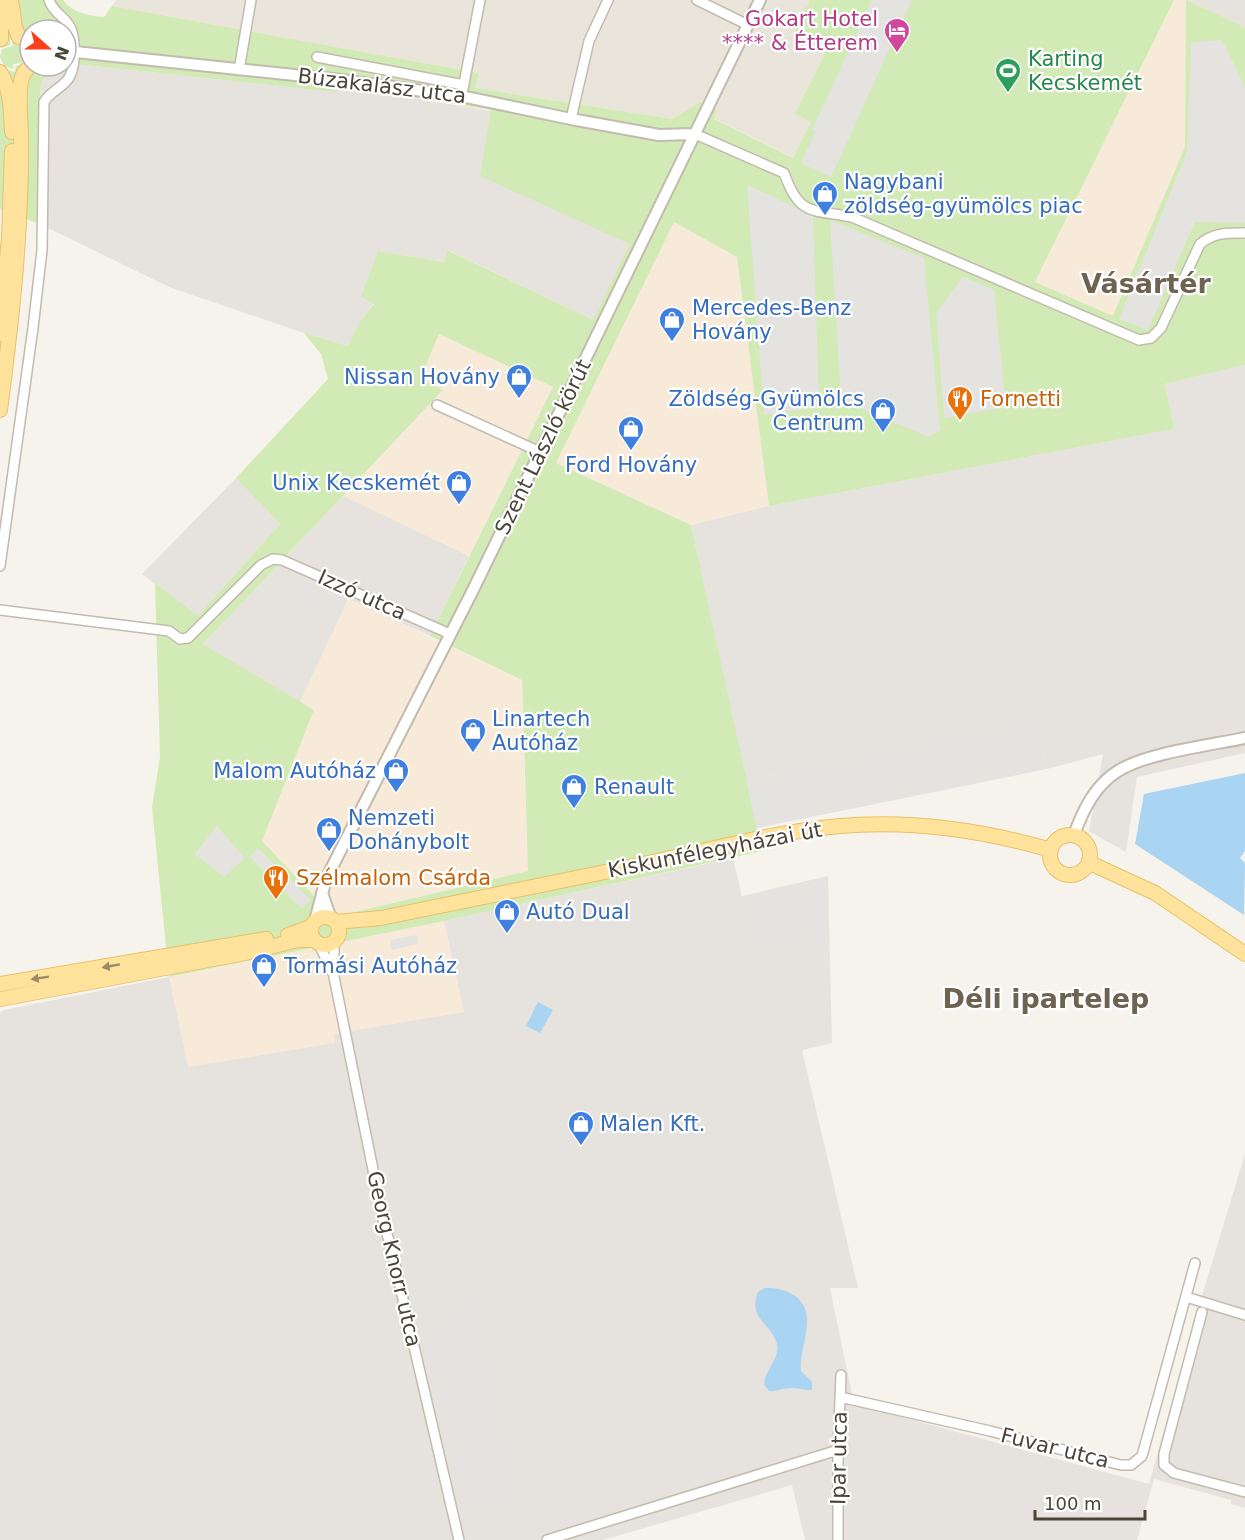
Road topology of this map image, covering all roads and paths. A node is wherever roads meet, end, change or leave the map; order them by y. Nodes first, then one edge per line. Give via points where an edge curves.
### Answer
1 (1, 0) edge
2 (11, 0) edge
3 (49, 0) edge
4 (251, 0) edge
5 (480, 0) edge
6 (608, 0) edge
7 (697, 0) edge
8 (760, 0) edge
9 (63, 18) edge
10 (748, 25) junction
11 (18, 31) edge
12 (18, 38) edge
13 (1, 40) edge
14 (78, 52) edge
15 (317, 57) dead end
16 (239, 70) junction
17 (0, 72) edge
18 (18, 73) edge
19 (24, 78) edge
20 (69, 78) edge
21 (463, 90) junction
22 (571, 119) junction
23 (695, 134) junction
24 (1245, 233) edge
25 (0, 334) edge
26 (436, 405) dead end
27 (0, 410) edge
28 (540, 452) junction
29 (0, 566) edge
30 (0, 610) edge
31 (450, 634) junction
32 (1245, 738) edge
33 (1074, 835) junction
34 (1051, 849) junction
35 (1090, 862) junction
36 (321, 893) junction
37 (335, 930) junction
38 (315, 933) junction
39 (1245, 954) edge
40 (80, 977) junction
41 (334, 977) junction
42 (0, 984) edge
43 (0, 999) edge
44 (1196, 1263) dead end
45 (1186, 1297) junction
46 (1202, 1312) dead end
47 (1245, 1315) edge
48 (841, 1376) dead end
49 (840, 1397) junction
50 (838, 1450) junction
51 (1245, 1492) edge
52 (459, 1540) edge
53 (547, 1540) edge
54 (838, 1540) edge

1 - 13 main road
2 - 11 main road
3 - 9 street
4 - 16 street
5 - 21 street
6 - 22 street via 589,41
7 - 10 street
8 - 10 street, Szent László körút
10 - 23 street, Szent László körút
12 - 13 main road
14 - 16 street, Búzakalász utca
15 - 21 street, Búzakalász utca
16 - 21 street, Búzakalász utca
17 - 18 main road via 11,76
17 - 25 main road via 9,95 12,145
19 - 27 main road via 20,93 19,242
20 - 29 street via 45,102 42,250
21 - 22 street, Búzakalász utca
22 - 23 street, Búzakalász utca via 659,135
23 - 24 street via 784,173 796,201 805,207 852,217 1139,340 1151,338 1161,328 1200,244 1219,234
23 - 28 street, Szent László körút
26 - 28 street
28 - 31 street, Szent László körút
30 - 31 street, Izzó utca via 169,631 180,639 188,638 261,565 282,560
31 - 36 street, Szent László körút
32 - 33 street via 1148,759 1118,771 1104,782 1085,808
33 - 34 main road via 1060,838
33 - 35 main road via 1088,845
34 - 35 main road via 1053,866 1061,874 1083,872
34 - 37 main road, Kiskunfélegyházai út via 957,828 901,824 841,826 713,849
35 - 39 main road via 1155,894
36 - 37 street
36 - 38 street, Szent László körút
37 - 38 main road via 327,945
37 - 38 main road via 323,917
37 - 41 street, Georg Knorr utca
38 - 40 main road via 245,953
38 - 41 street, Georg Knorr utca
40 -> 42 main road
40 - 43 main road
41 - 52 street, Georg Knorr utca via 383,1219
44 - 45 street, Fuvar utca
45 - 47 street
45 - 49 street, Fuvar utca via 1142,1456 1131,1465
46 - 51 street via 1164,1465 1174,1473
48 - 49 street, Ipar utca
49 - 50 street, Ipar utca
50 - 53 street
50 - 54 street, Ipar utca

